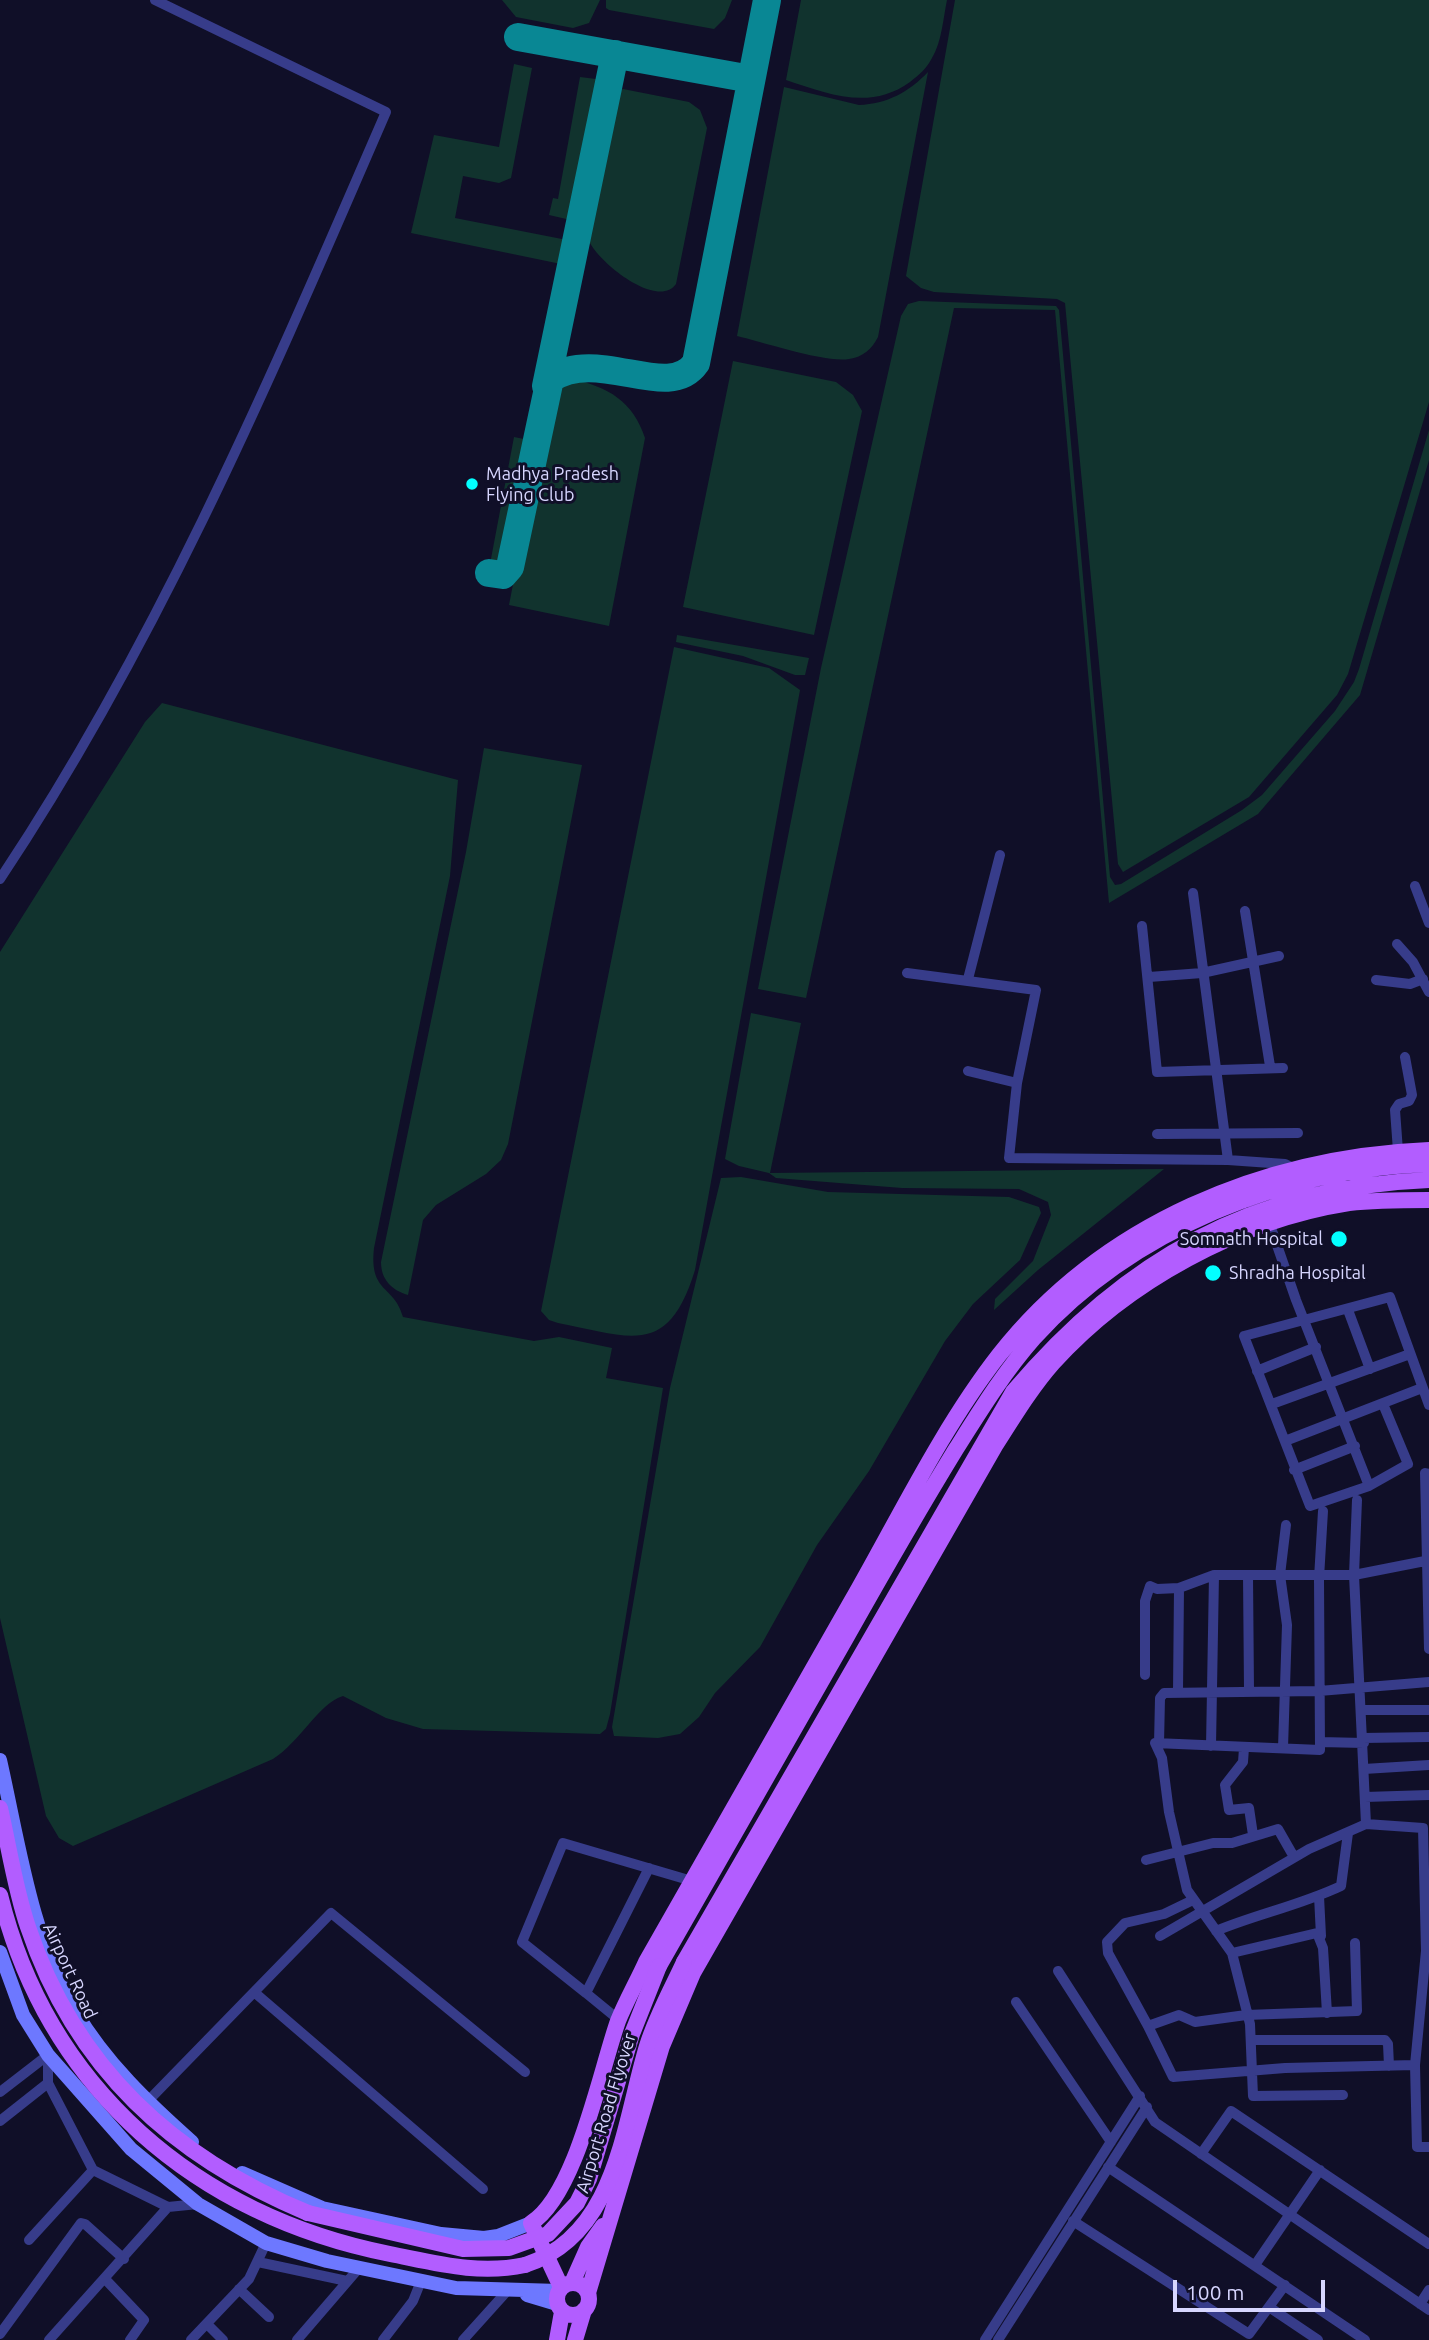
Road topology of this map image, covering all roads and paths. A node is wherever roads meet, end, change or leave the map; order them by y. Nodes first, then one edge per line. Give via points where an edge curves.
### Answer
1 (162, 1) edge
2 (1000, 855) dead end
3 (0, 879) edge
4 (1415, 886) dead end
5 (1193, 893) dead end
6 (1245, 911) dead end
7 (1429, 923) edge
8 (1142, 926) dead end
9 (1397, 944) dead end
10 (1279, 956) dead end
11 (1254, 960) junction
12 (1202, 973) junction
13 (907, 974) dead end
14 (1149, 977) junction
15 (968, 979) junction
16 (1423, 979) junction
17 (1376, 980) dead end
18 (1429, 992) edge
19 (1405, 1057) dead end
20 (1270, 1066) junction
21 (1218, 1068) junction
22 (1283, 1068) dead end
23 (968, 1071) dead end
24 (1017, 1083) junction
25 (1225, 1132) junction
26 (1298, 1133) dead end
27 (1157, 1134) dead end
28 (1429, 1150) edge
29 (1398, 1152) junction
30 (1228, 1160) junction
31 (1429, 1164) edge
32 (1293, 1168) junction
33 (1429, 1180) edge
34 (1429, 1200) edge
35 (1270, 1225) junction
36 (1348, 1310) junction
37 (1304, 1320) junction
38 (1316, 1347) junction
39 (1410, 1354) junction
40 (1370, 1369) junction
41 (1257, 1371) junction
42 (1330, 1385) junction
43 (1422, 1388) junction
44 (1272, 1404) junction
45 (1383, 1404) junction
46 (1429, 1405) edge
47 (1344, 1418) junction
48 (1285, 1441) junction
49 (1355, 1446) junction
50 (1294, 1470) junction
51 (1429, 1474) edge
52 (1369, 1486) junction
53 (1357, 1500) dead end
54 (1322, 1511) dead end
55 (1286, 1525) dead end
56 (1425, 1561) junction
57 (1248, 1574) junction
58 (1214, 1575) junction
59 (1280, 1575) junction
60 (1354, 1576) junction
61 (1319, 1578) junction
62 (1179, 1588) junction
63 (1429, 1649) edge
64 (1144, 1675) dead end
65 (1429, 1682) edge
66 (1359, 1686) junction
67 (1214, 1690) junction
68 (1249, 1690) junction
69 (1319, 1691) junction
70 (1178, 1692) junction
71 (1286, 1692) junction
72 (1363, 1710) junction
73 (1429, 1710) edge
74 (1429, 1737) edge
75 (1364, 1740) junction
76 (1320, 1742) junction
77 (1159, 1744) junction
78 (1212, 1746) junction
79 (1244, 1748) junction
80 (1283, 1748) junction
81 (0, 1760) edge
82 (1429, 1765) edge
83 (1364, 1769) junction
84 (1429, 1795) edge
85 (1365, 1797) junction
86 (0, 1808) edge
87 (1366, 1824) junction
88 (1348, 1833) junction
89 (1253, 1835) junction
90 (1180, 1850) junction
91 (1294, 1857) junction
92 (1146, 1860) dead end
93 (649, 1868) junction
94 (694, 1886) junction
95 (1427, 1891) edge
96 (0, 1895) edge
97 (1319, 1896) junction
98 (1193, 1900) junction
99 (1202, 1913) junction
100 (712, 1924) junction
101 (1216, 1931) junction
102 (1321, 1936) junction
103 (1160, 1937) dead end
104 (1356, 1943) dead end
105 (0, 1952) edge
106 (1232, 1953) junction
107 (1058, 1971) dead end
108 (254, 1992) junction
109 (586, 1993) junction
110 (1426, 1996) edge
111 (1016, 2002) dead end
112 (1327, 2013) junction
113 (1246, 2015) junction
114 (619, 2020) junction
115 (1148, 2026) junction
116 (1251, 2040) junction
117 (48, 2055) junction
118 (102, 2059) junction
119 (1415, 2065) junction
120 (1390, 2066) junction
121 (1252, 2070) junction
122 (525, 2072) dead end
123 (48, 2083) junction
124 (0, 2092) edge
125 (1343, 2095) dead end
126 (1140, 2096) junction
127 (147, 2102) junction
128 (1147, 2107) junction
129 (0, 2121) edge
130 (1111, 2142) junction
131 (1429, 2147) edge
132 (1201, 2154) junction
133 (1108, 2167) junction
134 (93, 2170) junction
135 (1321, 2170) junction
136 (482, 2189) dead end
137 (198, 2204) junction
138 (168, 2207) junction
139 (610, 2216) junction
140 (1290, 2216) junction
141 (535, 2220) junction
142 (1073, 2221) junction
143 (29, 2240) dead end
144 (266, 2243) junction
145 (1429, 2244) edge
146 (124, 2259) junction
147 (258, 2262) junction
148 (1255, 2265) junction
149 (359, 2268) junction
150 (106, 2280) junction
151 (347, 2281) junction
152 (421, 2281) junction
153 (1285, 2285) junction
154 (239, 2289) junction
155 (509, 2289) junction
156 (1429, 2290) edge
157 (563, 2293) junction
158 (588, 2293) junction
159 (1269, 2307) junction
160 (1424, 2307) edge
161 (584, 2310) junction
162 (269, 2317) dead end
163 (207, 2324) junction
164 (0, 2334) edge
165 (52, 2338) edge
166 (130, 2340) edge
167 (191, 2340) edge
168 (223, 2340) edge
169 (297, 2340) edge
170 (383, 2340) edge
171 (463, 2340) edge
172 (557, 2340) edge
173 (575, 2340) edge
174 (985, 2340) edge
175 (998, 2340) edge
176 (1318, 2340) edge
177 (1365, 2340) edge

1 - 3 street via 386,112 204,519 124,676
2 - 15 street
4 - 7 street
5 - 12 street
6 - 11 street
8 - 14 street
9 - 16 street
10 - 11 street
11 - 12 street
11 - 20 street
12 - 14 street
12 - 21 street
13 - 15 street
14 - 21 street via 1157,1072
15 - 24 street via 1035,990
16 - 17 street via 1405,984
16 - 18 street
19 - 29 street via 1412,1095 1395,1110
20 - 21 street
20 - 22 street
21 - 25 street
23 - 24 street
24 - 30 street via 1009,1158
25 - 26 street
25 - 27 street
25 - 30 street
28 - 29 main road
29 - 32 main road
30 - 32 street
31 - 94 main road via 1323,1177 1211,1213 1115,1267 1071,1301 990,1395
32 - 94 main road via 1202,1199 1141,1232 1078,1276 1000,1354 957,1417
33 - 100 main road via 1327,1191 1204,1234 1149,1264 1044,1355 1006,1404
34 - 35 main road via 1353,1203
35 - 37 street
35 - 100 main road via 1178,1262 1121,1302 1053,1364 995,1446
36 - 37 street
36 - 39 street via 1390,1297
36 - 40 street
37 - 38 street
37 - 41 street via 1244,1336
38 - 41 street
38 - 42 street
39 - 40 street
39 - 43 street
40 - 42 street
41 - 44 street
42 - 44 street
42 - 47 street
43 - 45 street
43 - 46 street
44 - 48 street
45 - 47 street
45 - 52 street via 1408,1464
47 - 48 street
47 - 49 street
48 - 50 street
49 - 50 street
49 - 52 street
50 - 52 street via 1310,1506
51 - 56 street via 1425,1473
53 - 60 street
54 - 61 street
55 - 59 street
56 - 60 street
56 - 63 street
57 - 58 street
57 - 59 street
57 - 68 street
58 - 62 street
58 - 67 street
59 - 61 street
59 - 71 street via 1287,1625
60 - 61 street
60 - 66 street
61 - 69 street
62 - 64 street via 1157,1590 1150,1586 1145,1597
62 - 70 street
65 - 66 street
66 - 69 street
66 - 72 street
67 - 68 street
67 - 70 street
67 - 78 street
68 - 71 street
69 - 71 street
69 - 76 street
70 - 77 street via 1160,1695
71 - 80 street
72 - 73 street
72 - 75 street
74 - 75 street
75 - 76 street
75 - 83 street
76 - 80 street via 1320,1751
77 - 78 street
77 - 90 street via 1155,1744 1162,1758
78 - 79 street
79 - 80 street
79 - 89 street via 1242,1762 1225,1785 1229,1810 1249,1808
81 - 118 street via 40,1933
82 - 83 street
83 - 85 street
84 - 85 street
85 - 87 street
86 - 118 main road, Airport Road via 27,1925 40,1958 68,2017
87 - 88 street
87 - 95 street via 1423,1828
88 - 91 street
88 - 97 street via 1341,1886
89 - 90 street via 1232,1843
89 - 91 street via 1278,1829
90 - 92 street
90 - 98 street
91 - 99 street
93 - 94 street
93 - 109 street
93 - 109 street via 563,1843 522,1942
94 - 114 main road via 646,1962
94 - 118 main road, Airport Road Flyover, bridge via 634,2028 583,2193 548,2234 509,2248 463,2249 388,2234 270,2197 180,2143 114,2079
95 - 110 street
96 - 100 main road, Airport Road Flyover, bridge via 42,2010 79,2068 160,2150 202,2181 268,2218 368,2250 461,2269 525,2265 551,2255 569,2243 595,2210 614,2166 654,2026 684,1962
97 - 101 street
97 - 102 street
98 - 99 street
98 - 115 street via 1164,1914 1125,1923 1107,1942 1108,1953
99 - 101 street
99 - 103 street
100 - 139 main road via 662,2046
101 - 106 street
102 - 106 street via 1318,1933
102 - 112 street
104 - 112 street via 1357,2011
105 - 117 street via 23,2015
106 - 113 street
107 - 126 street
108 - 122 street via 331,1913
108 - 127 street
108 - 136 street
109 - 114 street
110 - 119 street
111 - 130 street
112 - 113 street
113 - 115 street via 1195,2022 1179,2015
113 - 116 street
114 - 141 main road via 568,2175
115 - 121 street via 1173,2077
116 - 120 street via 1385,2040
116 - 121 street
117 - 123 street
117 - 124 street
117 - 137 street via 131,2149
118 - 127 street
119 - 120 street
119 - 131 street via 1417,2147
120 - 121 street
121 - 125 street via 1253,2096
123 - 129 street
123 - 134 street
126 - 128 street
126 - 130 street
127 - 141 street via 213,2157 322,2208 469,2237 498,2236
128 - 132 street via 1155,2122
128 - 133 street
130 - 174 street
132 - 135 street via 1231,2111
132 - 140 street
133 - 142 street
133 - 148 street
134 - 138 street
134 - 143 street
135 - 140 street
135 - 145 street
137 - 138 street
137 - 144 street
138 - 146 street
139 - 157 main road
139 - 158 main road
140 - 148 street
140 - 160 street
141 - 157 main road
142 - 159 street via 1249,2334
142 - 175 street
144 - 147 street
144 - 149 street
146 - 150 street
146 - 164 street via 80,2223
147 - 151 street
147 - 154 street
148 - 153 street
149 - 151 street
149 - 152 street
150 - 165 street
150 - 166 street via 144,2320
151 - 169 street
152 - 155 street via 456,2288
152 - 170 street via 413,2301
153 - 159 street
153 - 177 street
154 - 162 street
154 - 163 street
155 - 157 street
155 - 171 street
156 - 160 street
157 - 158 main road via 581,2285
157 - 161 main road via 576,2315
157 - 172 main road
158 - 161 main road
159 - 176 street
161 - 173 main road
163 - 167 street
163 - 168 street

